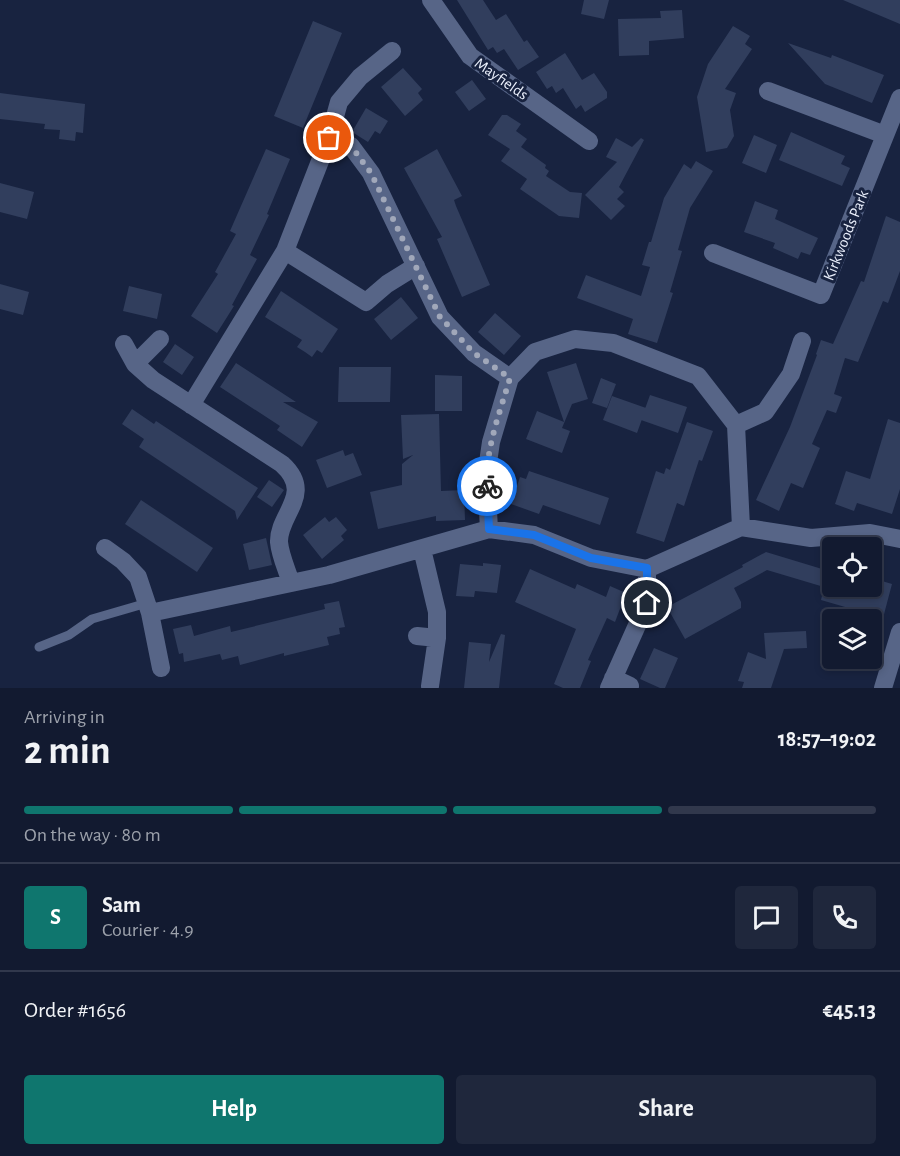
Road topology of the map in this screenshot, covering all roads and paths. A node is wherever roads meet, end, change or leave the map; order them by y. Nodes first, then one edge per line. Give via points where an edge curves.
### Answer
1 (431, 0) edge
2 (382, 51) dead end
3 (768, 91) dead end
4 (900, 98) edge
5 (885, 135) junction
6 (329, 138) junction
7 (589, 141) dead end
8 (285, 251) junction
9 (713, 253) dead end
10 (416, 266) junction
11 (160, 339) dead end
12 (802, 341) dead end
13 (124, 344) dead end
14 (135, 364) junction
15 (510, 378) junction
16 (191, 405) junction
17 (736, 425) junction
18 (741, 527) junction
19 (489, 529) junction
20 (900, 539) edge
21 (105, 548) dead end
22 (422, 549) junction
23 (647, 568) junction
24 (291, 583) junction
25 (148, 608) junction
26 (900, 632) edge
27 (417, 636) dead end
28 (436, 638) junction
29 (39, 647) dead end
30 (160, 668) dead end
31 (617, 684) edge
32 (889, 685) edge
33 (430, 686) dead end

1 - 7 street, Mayfields via 470,56
2 - 6 street via 339,102
3 - 5 street
4 - 5 street, Kirkwoods Park
5 - 9 street, Kirkwoods Park via 821,296
6 - 8 street
6 - 10 street via 351,146 371,173
8 - 10 street via 366,302
8 - 16 street
10 - 15 street via 440,317 474,353
11 - 14 street
12 - 17 street via 791,374 765,412
13 - 14 street
14 - 16 street
15 - 17 street via 535,352 565,342 575,339 613,344 698,376
15 - 19 street via 491,442 486,476
16 - 24 street via 291,473 295,482 294,502 279,542
17 - 18 street
18 - 20 street via 811,538 870,533
18 - 23 street
19 - 22 street
19 - 23 street via 534,535 591,558
21 - 25 street via 138,577
22 - 24 street
22 - 28 street via 436,612
23 - 31 street via 647,603
24 - 25 street
25 - 29 lane via 92,618 69,635
25 - 30 street
26 - 32 street
27 - 28 street
28 - 33 street

